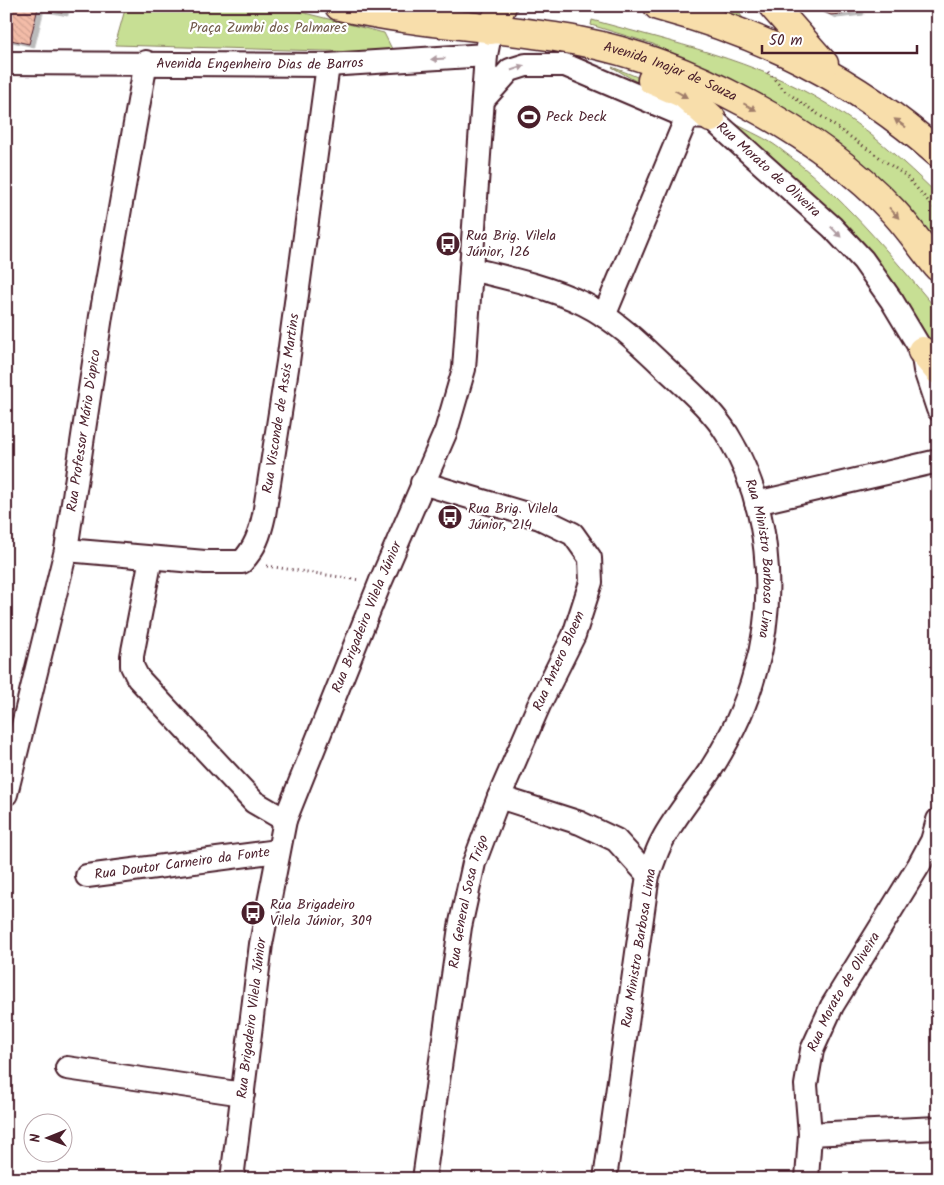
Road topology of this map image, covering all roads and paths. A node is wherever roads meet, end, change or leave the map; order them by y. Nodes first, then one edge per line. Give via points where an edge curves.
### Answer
1 (339, 6) edge
2 (658, 6) edge
3 (773, 6) edge
4 (493, 30) edge
5 (540, 34) junction
6 (146, 62) junction
7 (6, 63) edge
8 (328, 65) junction
9 (761, 65) dead end
10 (835, 77) junction
11 (484, 100) junction
12 (699, 118) junction
13 (938, 153) edge
14 (938, 212) edge
15 (938, 267) edge
16 (471, 269) junction
17 (604, 316) junction
18 (933, 360) edge
19 (938, 410) edge
20 (938, 461) edge
21 (422, 483) junction
22 (756, 503) junction
23 (66, 550) junction
24 (151, 558) junction
25 (242, 562) junction
26 (380, 583) junction
27 (6, 794) edge
28 (499, 797) junction
29 (285, 820) junction
30 (938, 820) edge
31 (278, 851) junction
32 (648, 874) junction
33 (87, 876) dead end
34 (67, 1068) dead end
35 (243, 1094) junction
36 (938, 1128) edge
37 (810, 1134) junction
38 (232, 1179) edge
39 (424, 1179) edge
40 (604, 1179) edge
41 (807, 1179) edge

1 - 4 main road, Avenida Inajar de Souza
2 - 10 main road via 749,36 796,55
3 - 10 main road
4 - 5 main road, Avenida Inajar de Souza
4 -> 8 street, Avenida Engenheiro Dias de Barros
4 - 11 street, Rua Brigadeiro Vilela Júnior
5 -> 12 main road via 571,50 640,74 684,94
5 -> 15 main road, Avenida Inajar de Souza via 637,56 702,81 774,120 837,160 893,211
6 - 7 street, Avenida Engenheiro Dias de Barros
6 - 8 street, Avenida Engenheiro Dias de Barros
6 - 23 street, Rua Professor Mário D'apico via 101,316
8 - 25 street, Rua Visconde de Assis Martins via 264,515 259,537
9 - 14 path via 785,91 906,176
13 -> 10 main road
11 -> 12 street, Rua Morato de Oliveira via 510,70 526,65 565,65
11 - 16 street, Rua Brigadeiro Vilela Júnior
12 - 17 street
12 -> 18 street, Rua Morato de Oliveira via 825,221 863,260
16 - 17 street, Rua Ministro Barbosa Lima via 516,280 584,304
16 - 21 street, Rua Brigadeiro Vilela Júnior via 464,370 446,431
17 - 22 street, Rua Ministro Barbosa Lima via 627,331 727,433 749,479
18 - 19 street, Rua Morato de Oliveira via 925,370
20 - 22 street
21 - 26 street, Rua Brigadeiro Vilela Júnior
21 - 28 street, Rua Antero Bloem via 540,518 573,534 590,558 591,582 574,635
22 - 32 street, Rua Ministro Barbosa Lima via 767,570 766,625 756,672 736,725 712,768 662,842
23 - 24 street
23 - 27 street, Rua Professor Mário D'apico
24 - 25 street
24 - 29 street via 132,656 132,666 138,678 254,802
25 - 26 path
26 - 29 street, Rua Brigadeiro Vilela Júnior
28 - 32 street via 580,823 616,840
28 - 39 street, Rua General Sosa Trigo via 474,863 460,927
29 - 31 street, Rua Brigadeiro Vilela Júnior
30 - 37 street, Rua Morato de Oliveira via 932,842 920,865 832,1006 812,1050 806,1085
31 - 33 street, Rua Doutor Carneiro da Fonte
31 - 35 street, Rua Brigadeiro Vilela Júnior via 261,944
32 - 40 street, Rua Ministro Barbosa Lima
34 - 35 street
35 - 38 street, Rua Brigadeiro Vilela Júnior
36 - 37 street
37 - 41 street, Rua Morato de Oliveira

